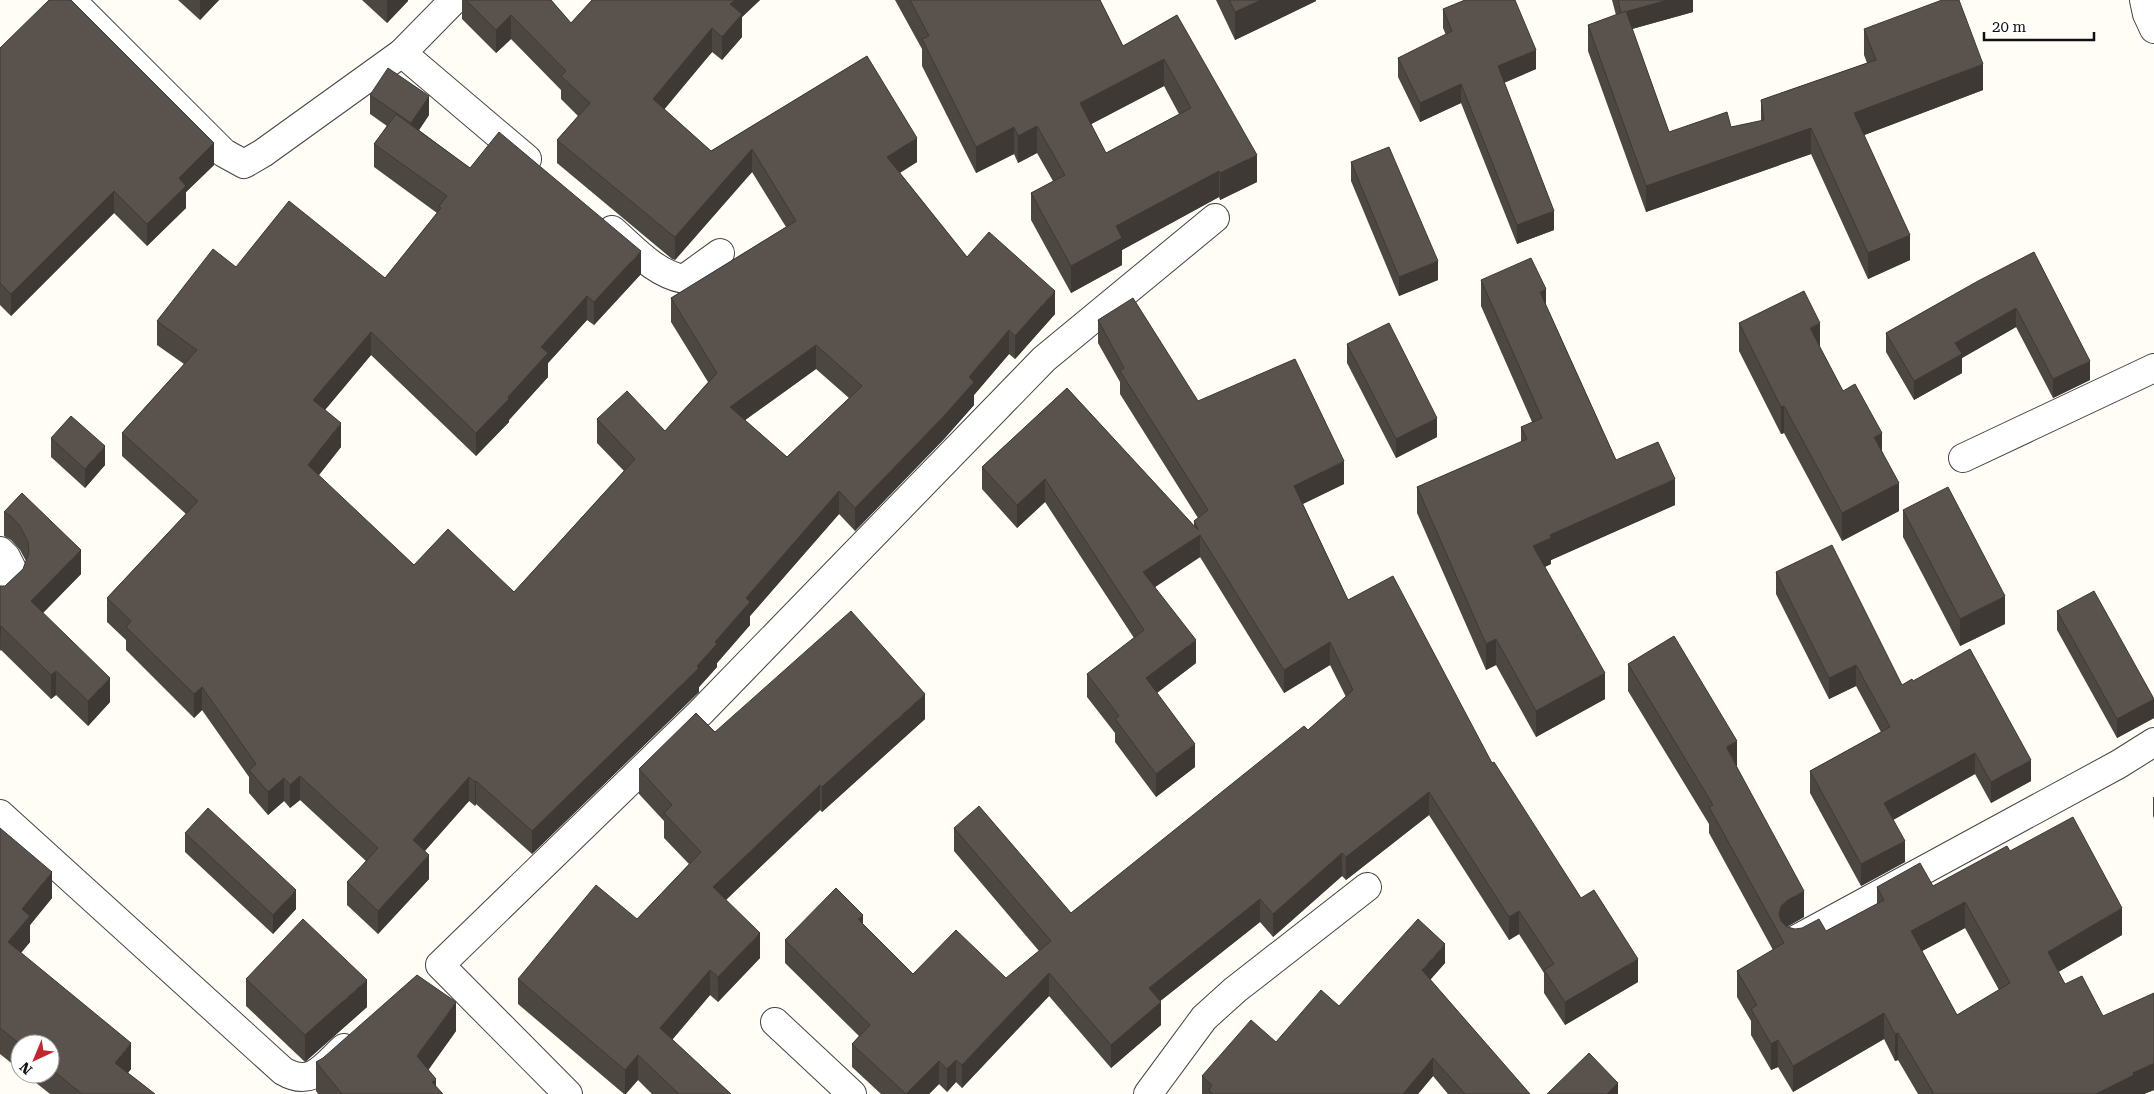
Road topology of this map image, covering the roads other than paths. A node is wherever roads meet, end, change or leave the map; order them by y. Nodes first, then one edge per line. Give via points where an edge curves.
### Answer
1 (71, 0) edge
2 (454, 0) edge
3 (2144, 0) edge
4 (2154, 29) edge
5 (402, 53) junction
6 (544, 172) edge
7 (596, 216) edge
8 (1215, 218) dead end
9 (720, 253) dead end
10 (2154, 368) edge
11 (1963, 458) dead end
12 (0, 551) edge
13 (0, 595) edge
14 (2154, 742) edge
15 (0, 814) edge
16 (1366, 887) dead end
17 (1795, 940) edge
18 (440, 966) junction
19 (417, 983) edge
20 (776, 1022) dead end
21 (361, 1032) edge
22 (568, 1094) edge
23 (852, 1094) edge
24 (1148, 1094) edge

1 - 5 street via 224,153 244,164
2 - 5 street
3 - 4 street
5 - 6 street
7 - 9 street via 664,273 675,278 684,279
8 - 18 street via 1044,359 702,712
10 - 11 street
12 - 13 street via 14,573 11,584
14 - 17 street
15 - 21 street via 283,1071 295,1078 313,1076
16 - 24 street via 1204,1018
18 - 19 street
18 - 22 street
20 - 23 street

